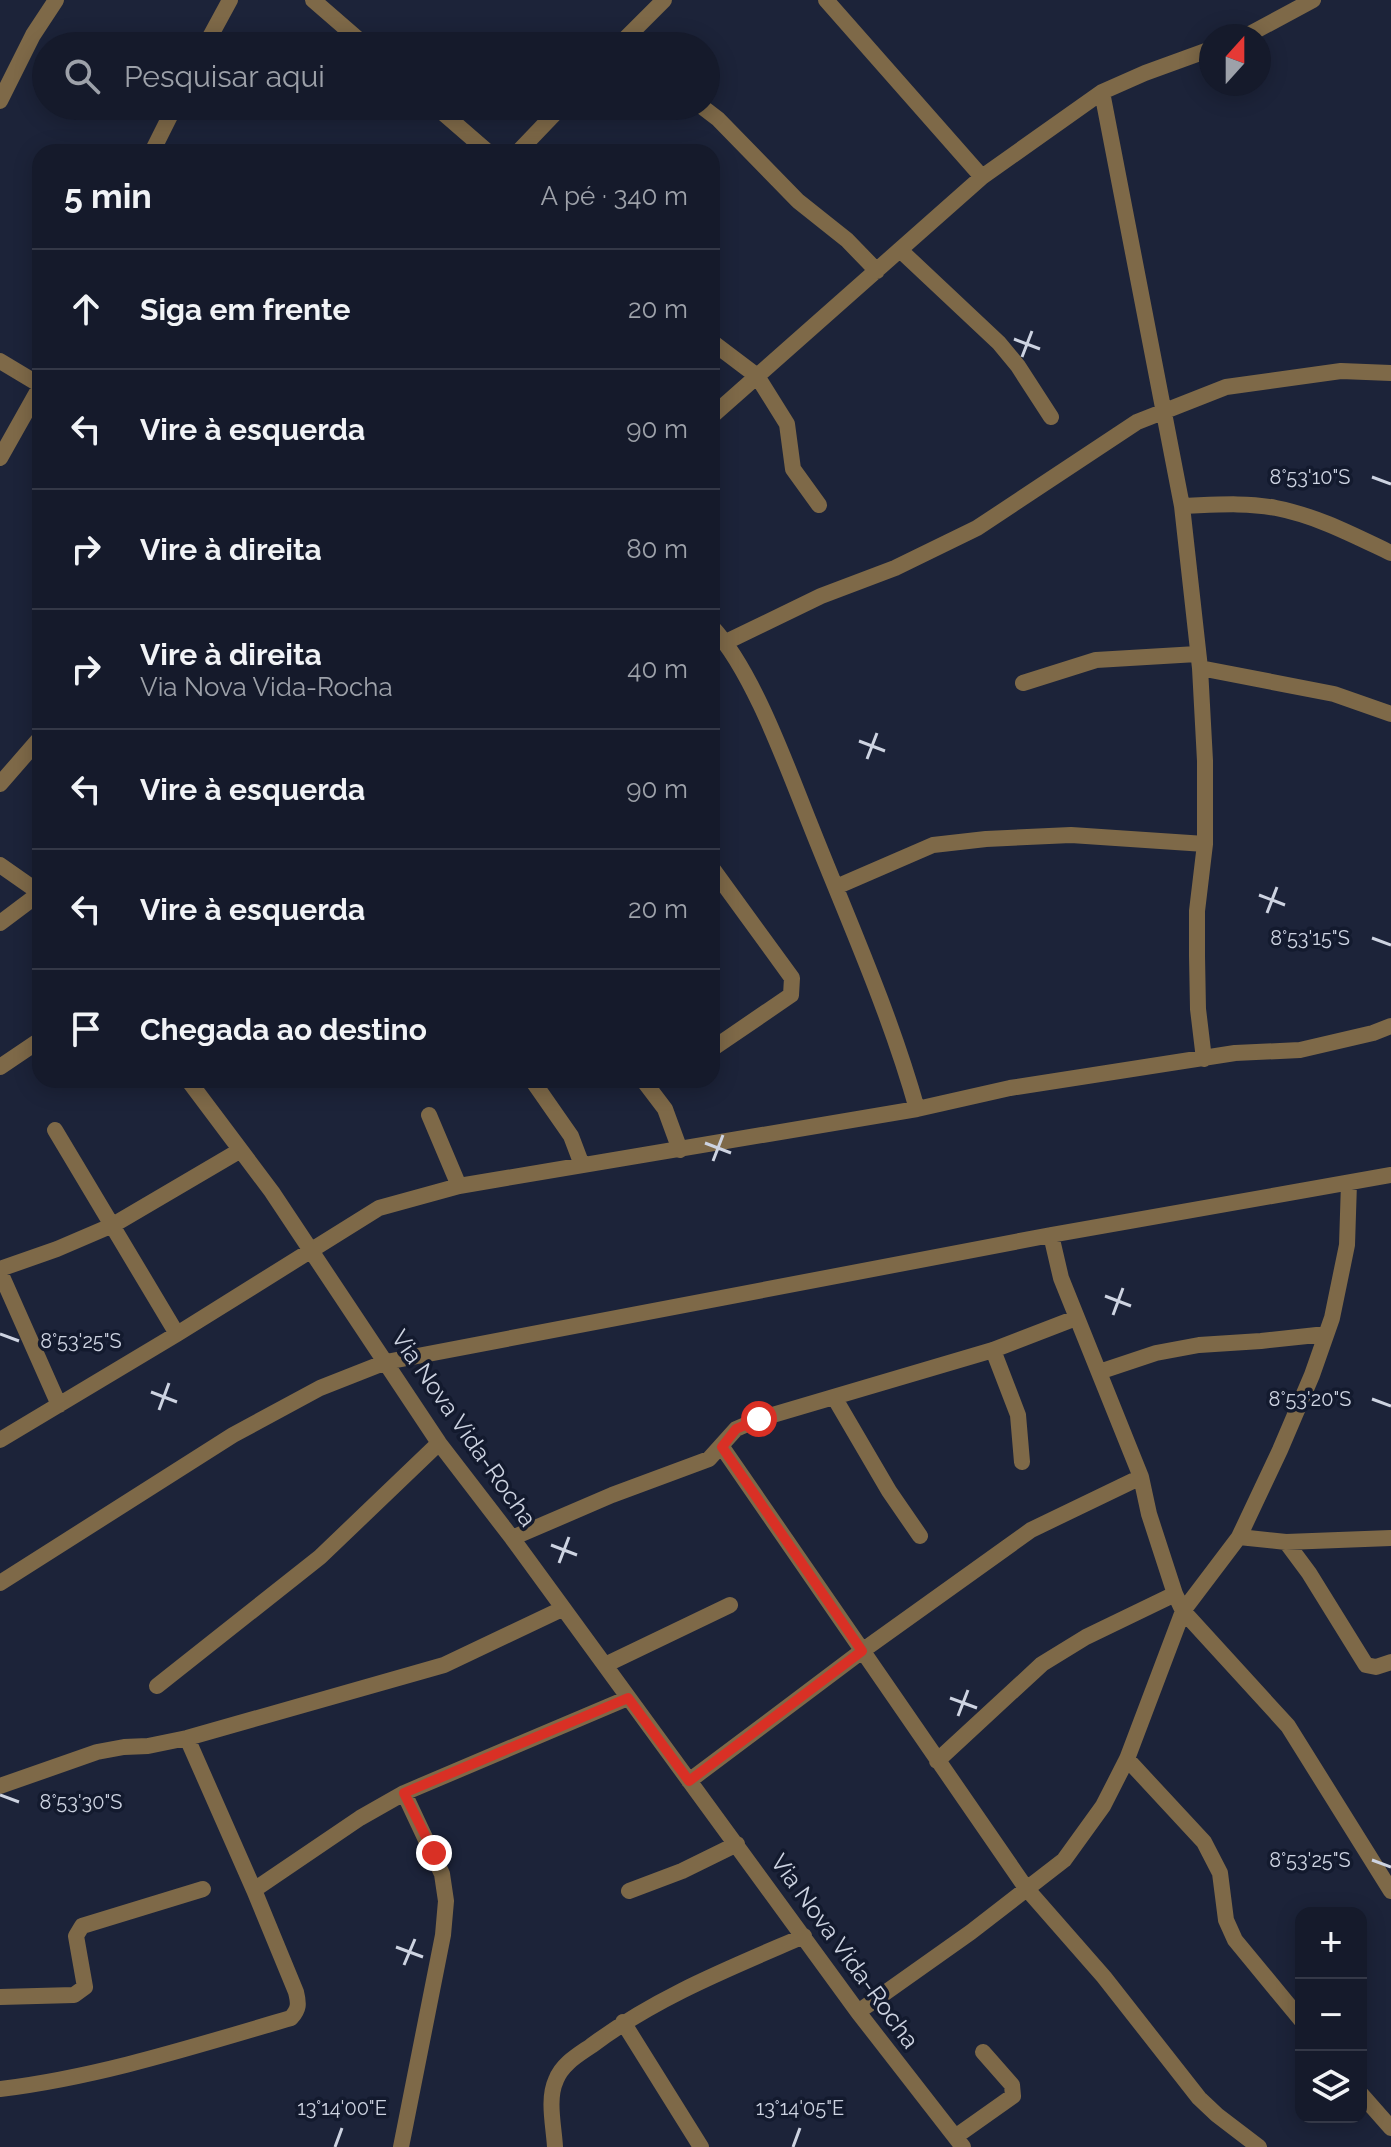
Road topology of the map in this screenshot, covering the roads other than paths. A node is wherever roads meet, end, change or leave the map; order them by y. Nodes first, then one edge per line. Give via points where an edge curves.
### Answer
1 (56, 0) edge
2 (230, 0) edge
3 (314, 0) edge
4 (664, 0) edge
5 (826, 0) edge
6 (1313, 0) edge
7 (1268, 24) edge
8 (35, 32) edge
9 (213, 32) edge
10 (350, 32) edge
11 (632, 32) edge
12 (32, 37) edge
13 (1199, 53) edge
14 (1102, 92) junction
15 (0, 101) edge
16 (168, 120) edge
17 (451, 120) edge
18 (549, 120) edge
19 (719, 120) edge
20 (156, 144) edge
21 (479, 144) edge
22 (526, 144) edge
23 (982, 177) junction
24 (900, 250) junction
25 (877, 271) junction
26 (720, 348) edge
27 (0, 361) edge
28 (1391, 373) edge
29 (757, 376) junction
30 (32, 381) edge
31 (32, 400) edge
32 (720, 409) edge
33 (1166, 411) junction
34 (1051, 417) dead end
35 (0, 458) edge
36 (819, 505) dead end
37 (1182, 506) junction
38 (1391, 553) edge
39 (720, 636) edge
40 (726, 642) junction
41 (1198, 661) junction
42 (1023, 683) dead end
43 (1391, 714) edge
44 (32, 747) edge
45 (0, 784) edge
46 (1205, 844) junction
47 (0, 865) edge
48 (720, 879) edge
49 (32, 887) edge
50 (836, 887) junction
51 (32, 899) edge
52 (0, 923) edge
53 (1391, 1026) edge
54 (720, 1044) edge
55 (32, 1045) edge
56 (1204, 1059) junction
57 (0, 1067) edge
58 (194, 1088) edge
59 (538, 1088) edge
60 (655, 1088) edge
61 (917, 1109) junction
62 (429, 1115) dead end
63 (55, 1130) dead end
64 (680, 1150) junction
65 (239, 1151) junction
66 (582, 1165) junction
67 (1391, 1175) edge
68 (1349, 1183) junction
69 (459, 1186) junction
70 (113, 1225) junction
71 (1051, 1235) junction
72 (310, 1249) junction
73 (0, 1271) edge
74 (1076, 1318) junction
75 (177, 1334) junction
76 (1326, 1334) junction
77 (993, 1350) junction
78 (386, 1362) junction
79 (1099, 1372) junction
80 (834, 1397) junction
81 (59, 1405) junction
82 (0, 1440) edge
83 (439, 1443) junction
84 (722, 1447) junction
85 (1022, 1462) dead end
86 (1141, 1477) junction
87 (920, 1536) dead end
88 (1239, 1537) junction
89 (512, 1538) junction
90 (1391, 1538) edge
91 (1286, 1542) junction
92 (0, 1583) edge
93 (1175, 1594) junction
94 (730, 1605) dead end
95 (562, 1609) junction
96 (1183, 1611) junction
97 (862, 1651) junction
98 (1391, 1662) edge
99 (605, 1665) junction
100 (157, 1686) dead end
101 (628, 1698) junction
102 (187, 1738) junction
103 (1127, 1759) junction
104 (937, 1761) junction
105 (689, 1781) junction
106 (0, 1786) edge
107 (404, 1793) junction
108 (737, 1844) junction
109 (1026, 1888) junction
110 (203, 1889) dead end
111 (254, 1890) junction
112 (629, 1891) dead end
113 (1391, 1891) edge
114 (804, 1936) junction
115 (0, 1997) edge
116 (858, 2012) junction
117 (1295, 2013) edge
118 (623, 2022) junction
119 (983, 2052) dead end
120 (0, 2089) edge
121 (1367, 2101) edge
122 (1391, 2128) edge
123 (959, 2142) edge
124 (401, 2147) edge
125 (555, 2147) edge
126 (701, 2147) edge
127 (1259, 2147) edge

1 - 8 street
2 - 9 street
3 - 10 street
4 - 11 street
5 - 23 street
6 - 7 street
12 - 15 street
13 - 14 street
14 - 23 street
14 - 33 street
16 - 20 street
17 - 21 street
18 - 22 street
19 - 25 street
23 - 24 street
24 - 25 street
24 - 34 street via 999,343
25 - 29 street
26 - 29 street
27 - 30 street
28 - 33 street via 1341,371 1239,384
29 - 32 street
29 - 36 street via 787,424 793,469
31 - 35 street
33 - 37 street
33 - 40 street via 1137,422 977,528
37 - 38 street via 1275,508 1326,522
37 - 41 street
39 - 40 street
40 - 50 street via 760,706
41 - 42 street via 1096,660
41 - 43 street via 1334,694
41 - 46 street
44 - 45 street
46 - 50 street via 1071,835 933,845
46 - 56 street via 1197,911
47 - 49 street
48 - 54 street via 792,978 791,995
50 - 61 street via 899,1044
51 - 52 street
53 - 56 street via 1300,1050
55 - 57 street
56 - 61 street via 1010,1088
58 - 65 street, Via Nova Vida-Rocha
59 - 66 street via 571,1136
60 - 64 street
61 - 64 street
62 - 69 street
63 - 70 street
64 - 66 street
65 - 70 street
65 - 72 street, Via Nova Vida-Rocha
66 - 69 street
67 - 68 street
68 - 71 street
68 - 76 street via 1347,1245
69 - 72 street via 379,1208
70 - 73 street
70 - 75 street
71 - 74 street
71 - 78 street
72 - 75 street
72 - 78 street, Via Nova Vida-Rocha
73 - 81 street
74 - 77 street
74 - 79 street
75 - 81 street
76 - 79 street via 1199,1345
76 - 88 street
77 - 80 street
77 - 85 street via 1018,1415
78 - 83 street, Via Nova Vida-Rocha
78 - 92 street via 320,1388 233,1435
79 - 86 street
80 - 84 street via 736,1429
80 - 87 street
81 - 82 street
83 - 89 street, Via Nova Vida-Rocha
83 - 100 street via 320,1557
84 - 89 street via 709,1459
84 - 97 street
86 - 93 street
86 - 97 street via 1031,1530
88 - 91 street
88 - 96 street
89 - 95 street, Via Nova Vida-Rocha
90 - 91 street
91 - 98 street via 1366,1665
93 - 96 street
93 - 104 street via 1042,1664
94 - 99 street
95 - 99 street, Via Nova Vida-Rocha
95 - 102 street via 444,1665
96 - 103 street
96 - 113 street via 1288,1726
97 - 104 street
97 - 105 street
99 - 101 street, Via Nova Vida-Rocha
101 - 105 street, Via Nova Vida-Rocha
101 - 107 street
102 - 106 street via 97,1752
102 - 111 street
103 - 109 street via 1079,1841 1064,1860
103 - 117 street via 1204,1842 1220,1873 1226,1920 1235,1940
104 - 109 street
105 - 108 street, Via Nova Vida-Rocha
107 - 111 street
107 - 124 street via 442,1874 446,1901
108 - 112 street
108 - 114 street, Via Nova Vida-Rocha
109 - 116 street
109 - 127 street via 1199,2098
110 - 115 street via 82,1926 76,1936 85,1987 74,1995
111 - 120 street via 299,2004 291,2018 107,2070
114 - 116 street, Via Nova Vida-Rocha
114 - 118 street via 684,1988
116 - 123 street, Via Nova Vida-Rocha
118 - 125 street via 560,2071 552,2096
118 - 126 street
119 - 123 street via 1012,2085 1013,2096
121 - 122 street

